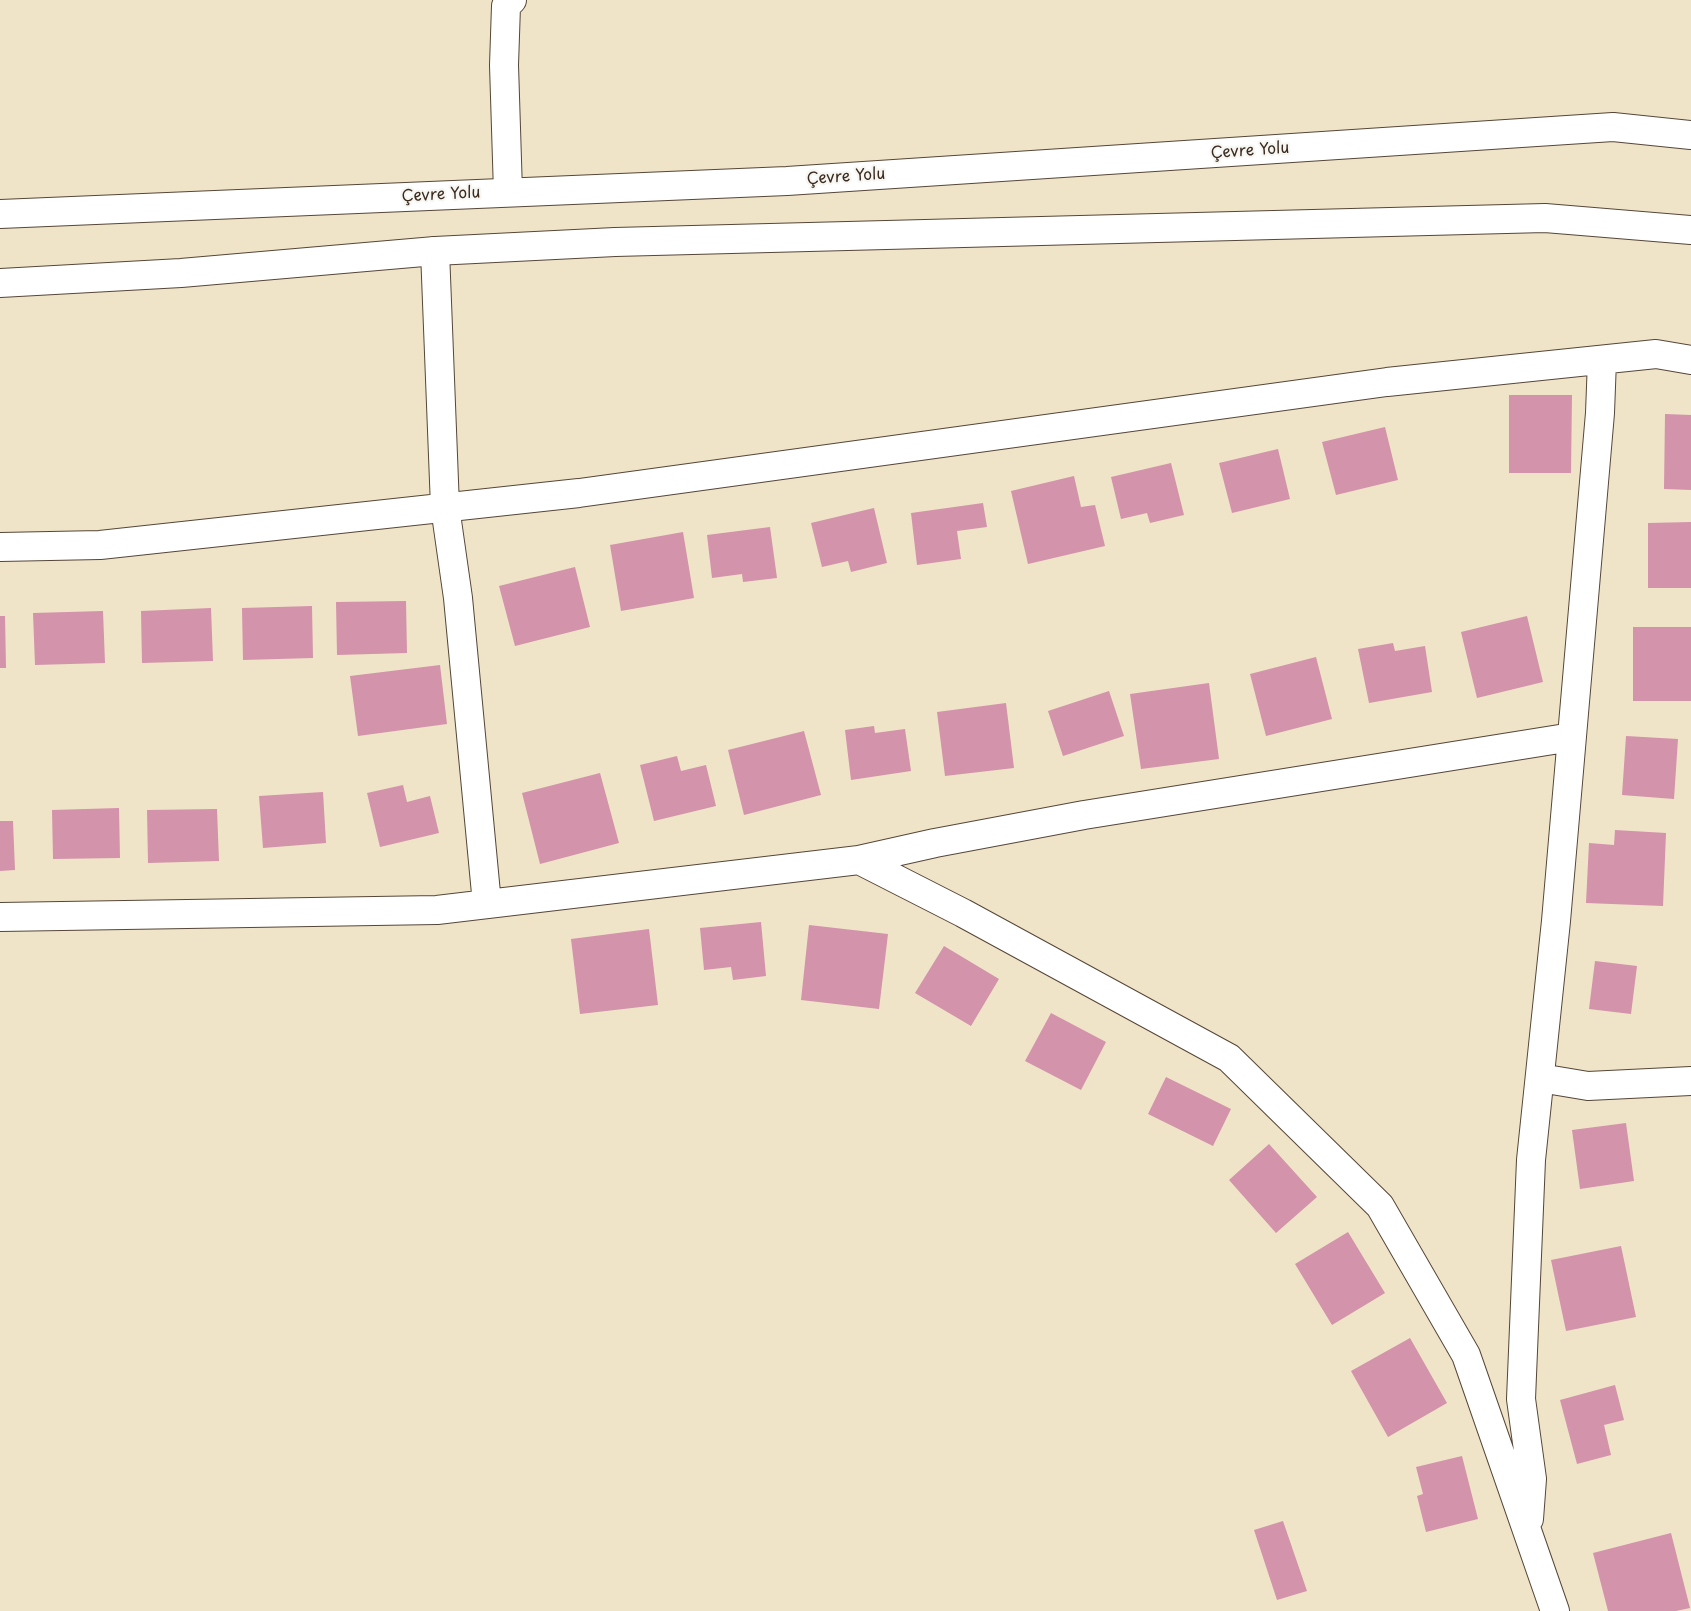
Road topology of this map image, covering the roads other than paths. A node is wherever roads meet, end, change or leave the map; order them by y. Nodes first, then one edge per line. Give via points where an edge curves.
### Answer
1 (512, 0) edge
2 (1691, 135) edge
3 (508, 192) junction
4 (0, 214) edge
5 (1691, 230) edge
6 (435, 251) junction
7 (0, 283) edge
8 (1602, 360) junction
9 (1691, 360) edge
10 (445, 507) junction
11 (0, 547) edge
12 (1572, 737) junction
13 (859, 860) junction
14 (488, 904) junction
15 (0, 917) edge
16 (1540, 1078) junction
17 (1691, 1082) edge
18 (1528, 1531) junction
19 (1555, 1611) edge

1 - 3 main road via 506,6 504,65
2 - 3 main road, Çevre Yolu via 1612,128 787,181
3 - 4 main road, Çevre Yolu
5 - 6 main road via 1545,218 615,242
6 - 7 main road via 181,273
6 - 10 main road
8 - 9 main road via 1656,354
8 - 10 main road via 1386,382 589,491
8 - 12 main road
10 - 11 main road via 100,545
10 - 14 main road via 458,598
12 - 13 main road via 1084,815
12 - 16 main road
13 - 14 main road
13 - 18 main road via 1229,1058 1380,1206 1466,1355
14 - 15 main road via 437,910
16 - 17 main road via 1588,1086
16 - 18 main road via 1531,1160 1522,1380 1532,1479
18 - 19 main road

